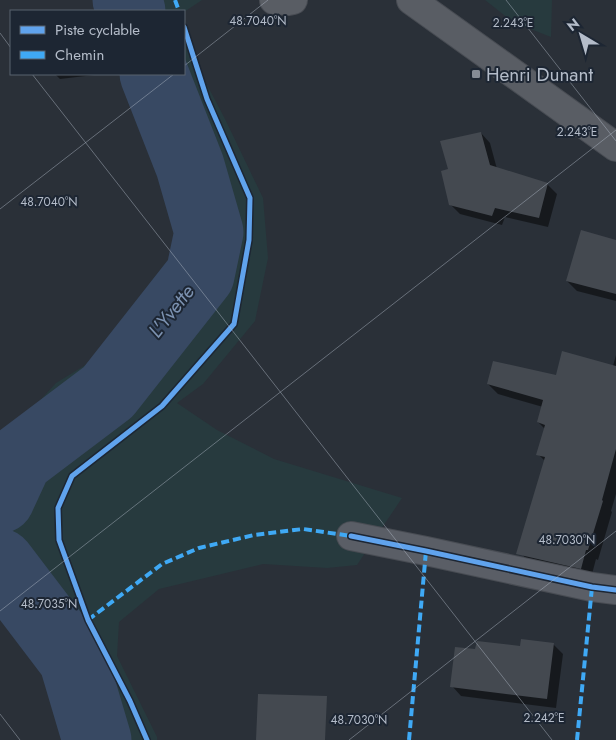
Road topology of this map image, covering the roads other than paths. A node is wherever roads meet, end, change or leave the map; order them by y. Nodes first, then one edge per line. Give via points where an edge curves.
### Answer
1 (274, 0) edge
2 (293, 0) edge
3 (411, 0) edge
4 (616, 147) edge
5 (350, 536) dead end
6 (616, 590) edge

1 - 2 street
3 - 4 street
5 - 6 street

